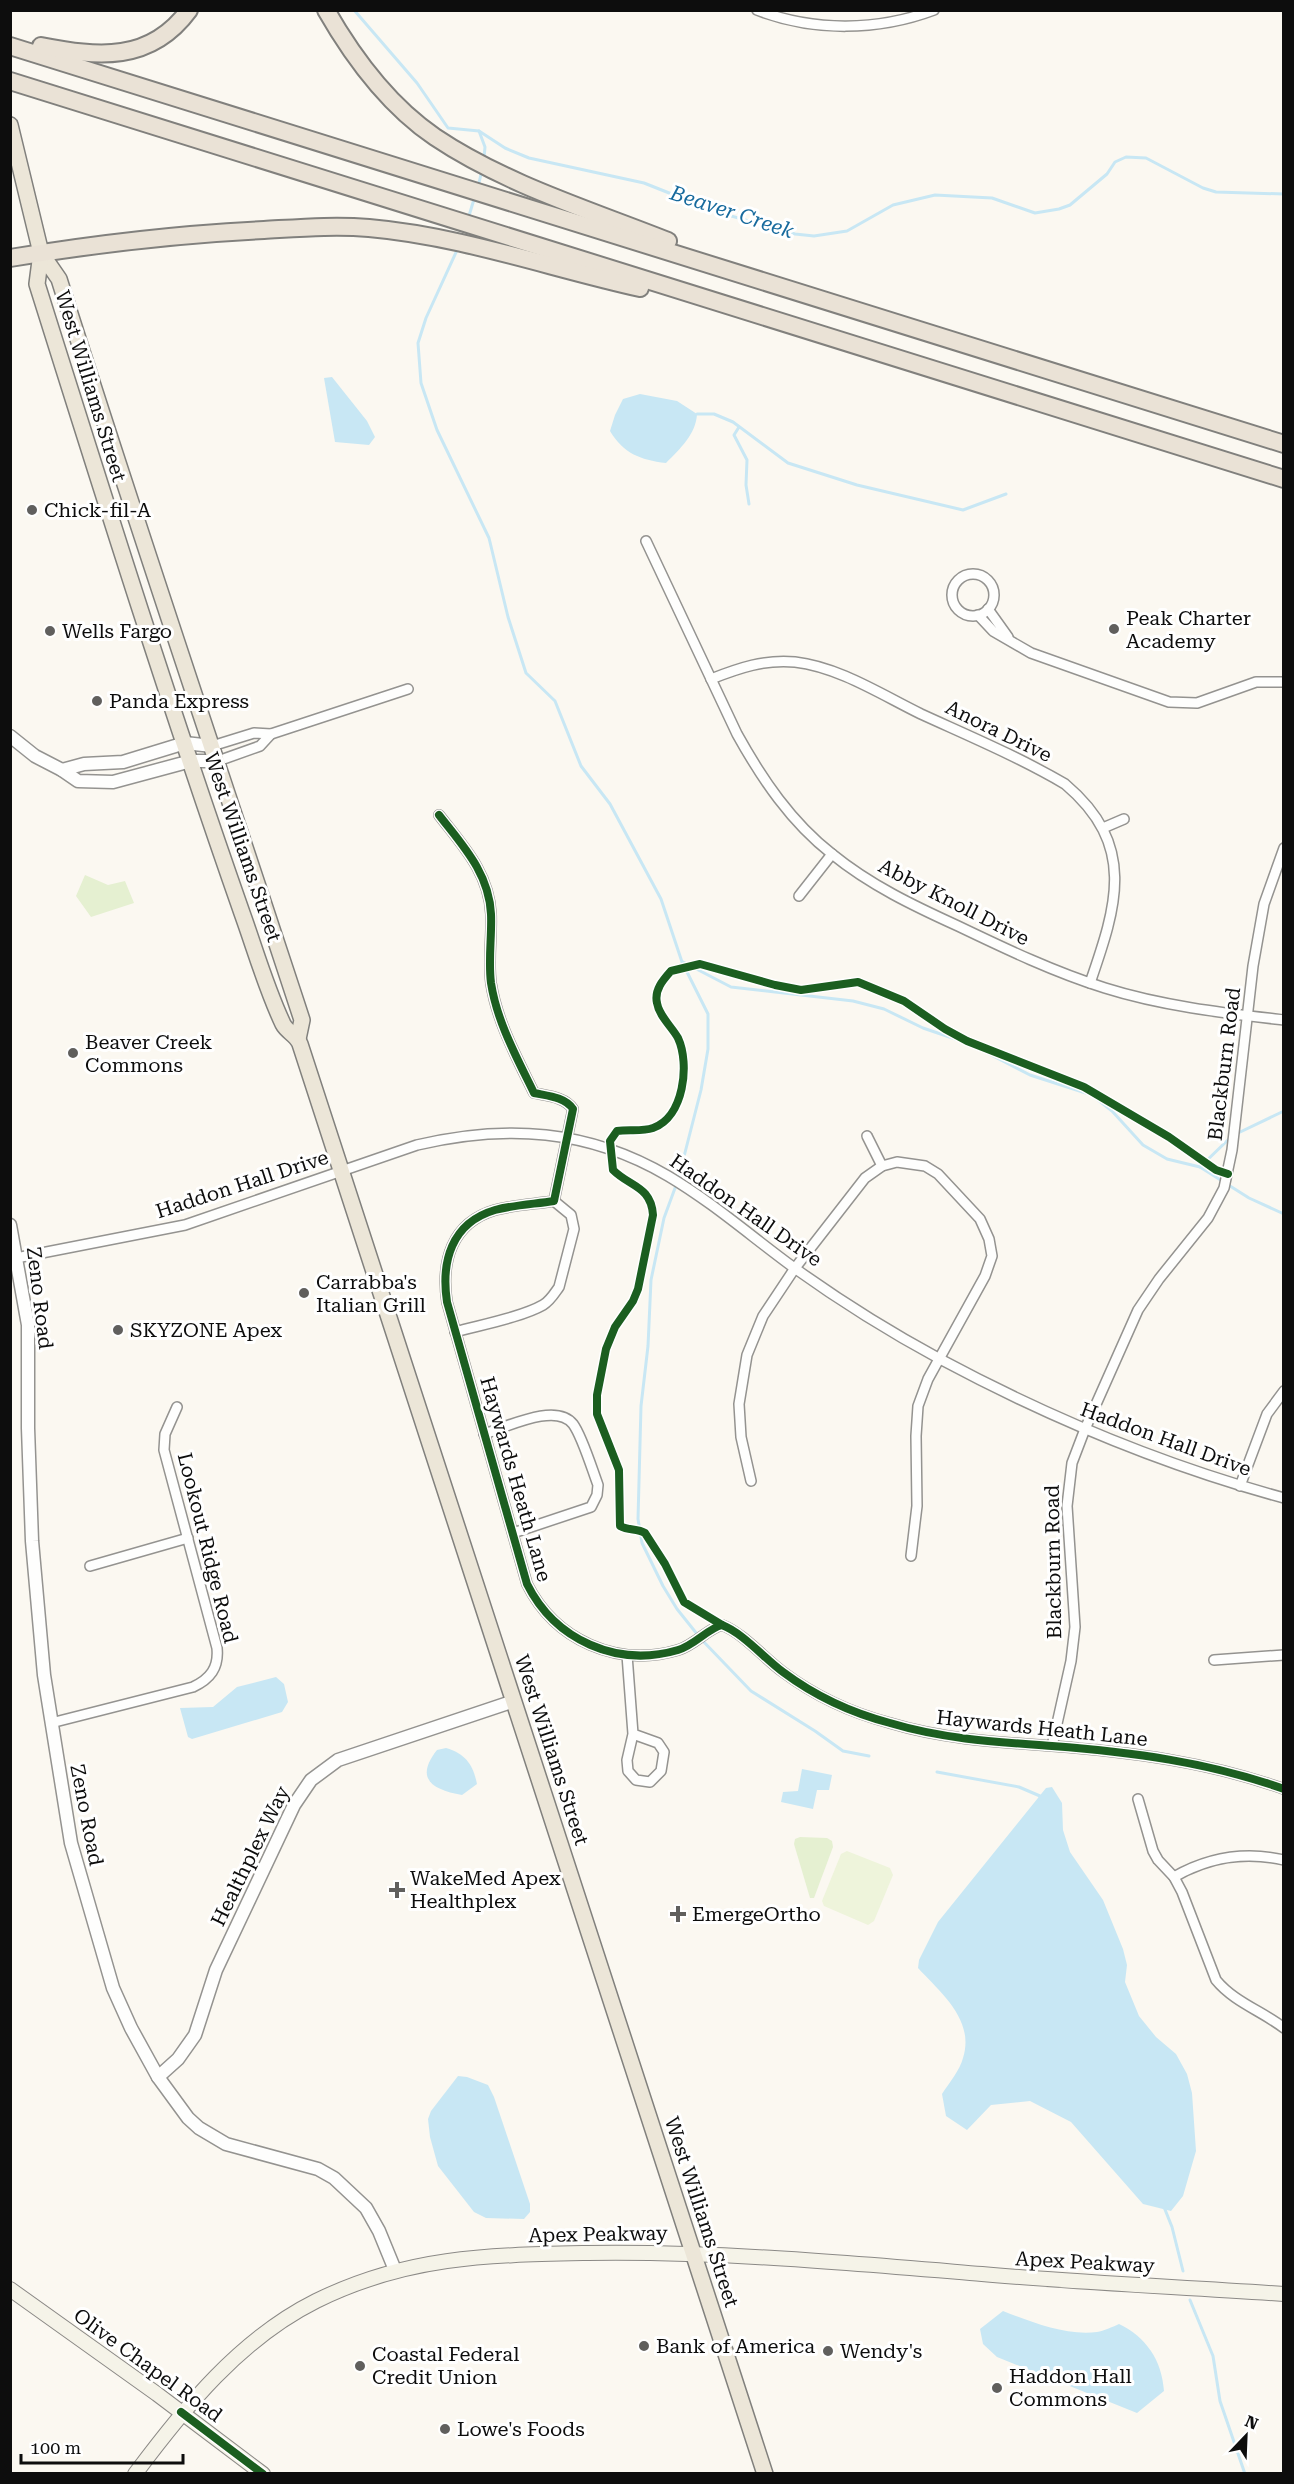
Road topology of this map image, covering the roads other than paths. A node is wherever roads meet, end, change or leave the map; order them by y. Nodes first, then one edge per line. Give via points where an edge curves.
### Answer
1 (189, 10) edge
2 (326, 10) edge
3 (758, 10) edge
4 (934, 10) edge
5 (10, 41) edge
6 (10, 46) edge
7 (10, 81) edge
8 (12, 130) edge
9 (41, 253) junction
10 (10, 258) edge
11 (780, 286) junction
12 (769, 318) junction
13 (1284, 444) edge
14 (1284, 477) edge
15 (646, 541) dead end
16 (988, 609) junction
17 (978, 615) junction
18 (1013, 644) junction
19 (711, 680) junction
20 (1284, 682) edge
21 (408, 689) dead end
22 (271, 734) junction
23 (10, 736) edge
24 (185, 743) junction
25 (212, 746) junction
26 (191, 761) junction
27 (218, 761) junction
28 (62, 770) junction
29 (439, 815) dead end
30 (1124, 819) dead end
31 (1104, 828) junction
32 (1284, 848) edge
33 (832, 854) junction
34 (799, 896) dead end
35 (1090, 983) junction
36 (1248, 1016) junction
37 (1284, 1020) edge
38 (298, 1039) junction
39 (867, 1136) dead end
40 (566, 1139) junction
41 (882, 1166) junction
42 (342, 1171) junction
43 (554, 1201) junction
44 (10, 1225) edge
45 (16, 1258) junction
46 (795, 1268) junction
47 (455, 1332) junction
48 (939, 1358) junction
49 (1284, 1391) edge
50 (177, 1407) dead end
51 (1084, 1429) junction
52 (484, 1434) junction
53 (751, 1481) dead end
54 (1240, 1486) junction
55 (1284, 1498) edge
56 (513, 1533) junction
57 (188, 1538) junction
58 (911, 1556) dead end
59 (90, 1566) dead end
60 (627, 1655) junction
61 (1284, 1655) edge
62 (1214, 1660) dead end
63 (514, 1701) junction
64 (51, 1723) junction
65 (633, 1734) junction
66 (1052, 1746) junction
67 (1284, 1789) edge
68 (1138, 1799) dead end
69 (1284, 1860) edge
70 (1174, 1877) junction
71 (1284, 2028) edge
72 (158, 2077) junction
73 (693, 2253) junction
74 (395, 2270) junction
75 (10, 2289) edge
76 (1284, 2294) edge
77 (181, 2412) junction
78 (135, 2474) edge
79 (263, 2474) edge
80 (765, 2474) edge

1 - 5 highway via 167,34 132,51 82,54
2 - 11 highway via 355,58 379,87 434,136 471,159
3 - 4 street via 811,23 858,26 898,21
6 - 11 highway
7 - 12 highway
8 - 9 main road
9 - 10 highway
9 - 12 highway via 237,231 367,228 420,234
9 - 24 main road, West Williams Street via 37,284
9 - 25 main road, West Williams Street via 59,279
11 - 13 highway
12 - 14 highway
15 - 19 street, Abby Knoll Drive
16 - 17 street
16 - 17 street via 994,598 989,581 972,573 960,577 953,586 953,603 960,612
16 - 18 street
17 - 18 street
18 - 20 street via 1179,704 1205,700 1256,682
19 - 31 street, Anora Drive via 766,662 797,662 829,670 1050,775 1077,794
19 - 33 street, Abby Knoll Drive via 737,734 770,788 807,832
21 - 22 street
22 - 25 street via 254,733
22 - 27 street via 260,746
23 - 28 street via 44,762
24 - 25 street
24 - 26 main road, West Williams Street
24 - 28 street via 123,762 84,764
25 - 27 main road, West Williams Street
26 - 27 street
26 - 28 street via 113,782 78,781
26 - 38 main road, West Williams Street via 284,1026
27 - 38 main road, West Williams Street via 302,1020
29 - 40 street via 483,877 491,913 491,982 511,1047 534,1093 561,1099 573,1109
30 - 31 street
31 - 35 street, Anora Drive via 1114,865 1114,900
32 - 36 street, Blackburn Road via 1264,904
33 - 34 street
33 - 35 street, Abby Knoll Drive via 901,899 1029,960
35 - 36 street, Abby Knoll Drive via 1170,1004
36 - 37 street, Abby Knoll Drive
36 - 51 street, Blackburn Road via 1224,1188 1208,1218 1138,1310
38 - 42 main road, West Williams Street
39 - 41 street
40 - 42 street, Haddon Hall Drive via 529,1133 480,1134 417,1145
40 - 43 street
40 - 46 street, Haddon Hall Drive via 610,1149 669,1177
41 - 46 street via 865,1178
41 - 48 street via 913,1163 938,1174 980,1219 990,1239 989,1266
42 - 45 street, Haddon Hall Drive via 186,1225
42 - 63 main road, West Williams Street
43 - 47 street, Haywards Heath Lane via 497,1210 477,1218 460,1233 449,1251 444,1273
43 - 47 street via 572,1215 574,1229 559,1287 553,1296 530,1310
44 - 45 street, Zeno Road
45 - 64 street, Zeno Road via 28,1325 32,1541
46 - 48 street, Haddon Hall Drive
46 - 53 street via 758,1326 744,1371 740,1420
47 - 52 street, Haywards Heath Lane
48 - 51 street, Haddon Hall Drive
48 - 58 street via 922,1394 916,1419 917,1506
49 - 54 street via 1267,1414
50 - 57 street, Lookout Ridge Road via 165,1434 164,1450
51 - 54 street, Haddon Hall Drive
51 - 66 street, Blackburn Road via 1072,1463 1067,1494 1075,1627
52 - 56 street, Haywards Heath Lane
52 - 56 street via 546,1414 559,1414 574,1424 598,1485 591,1507
54 - 55 street, Haddon Hall Drive
56 - 60 street, Haywards Heath Lane via 527,1584 548,1616 585,1644
57 - 59 street
57 - 64 street, Lookout Ridge Road via 217,1648 211,1676 193,1687
60 - 65 street
60 - 66 street, Haywards Heath Lane via 680,1649 722,1625 803,1685 868,1717 940,1736
61 - 62 street
63 - 72 street, Healthplex Way via 353,1753 311,1780 294,1805 216,1970 195,2035 178,2059
63 - 73 main road, West Williams Street
64 - 72 street, Zeno Road via 75,1863 104,1961 122,2009
65 - 65 street via 628,1771 636,1780 650,1782 661,1772 664,1752 658,1743
66 - 67 street, Haywards Heath Lane via 1190,1762
68 - 70 street via 1153,1851
69 - 70 street via 1248,1854 1232,1856 1200,1863
70 - 71 street via 1216,1980 1236,1999
72 - 74 street, Zeno Road via 188,2118 212,2137 243,2150 318,2169 348,2189 374,2220
73 - 74 main road, Apex Peakway via 464,2257
73 - 76 main road, Apex Peakway
73 - 80 main road, West Williams Street
74 - 77 main road, Apex Peakway via 319,2299 275,2325
75 - 77 main road, Olive Chapel Road
77 - 78 main road, Apex Peakway
77 - 79 main road, Olive Chapel Road

